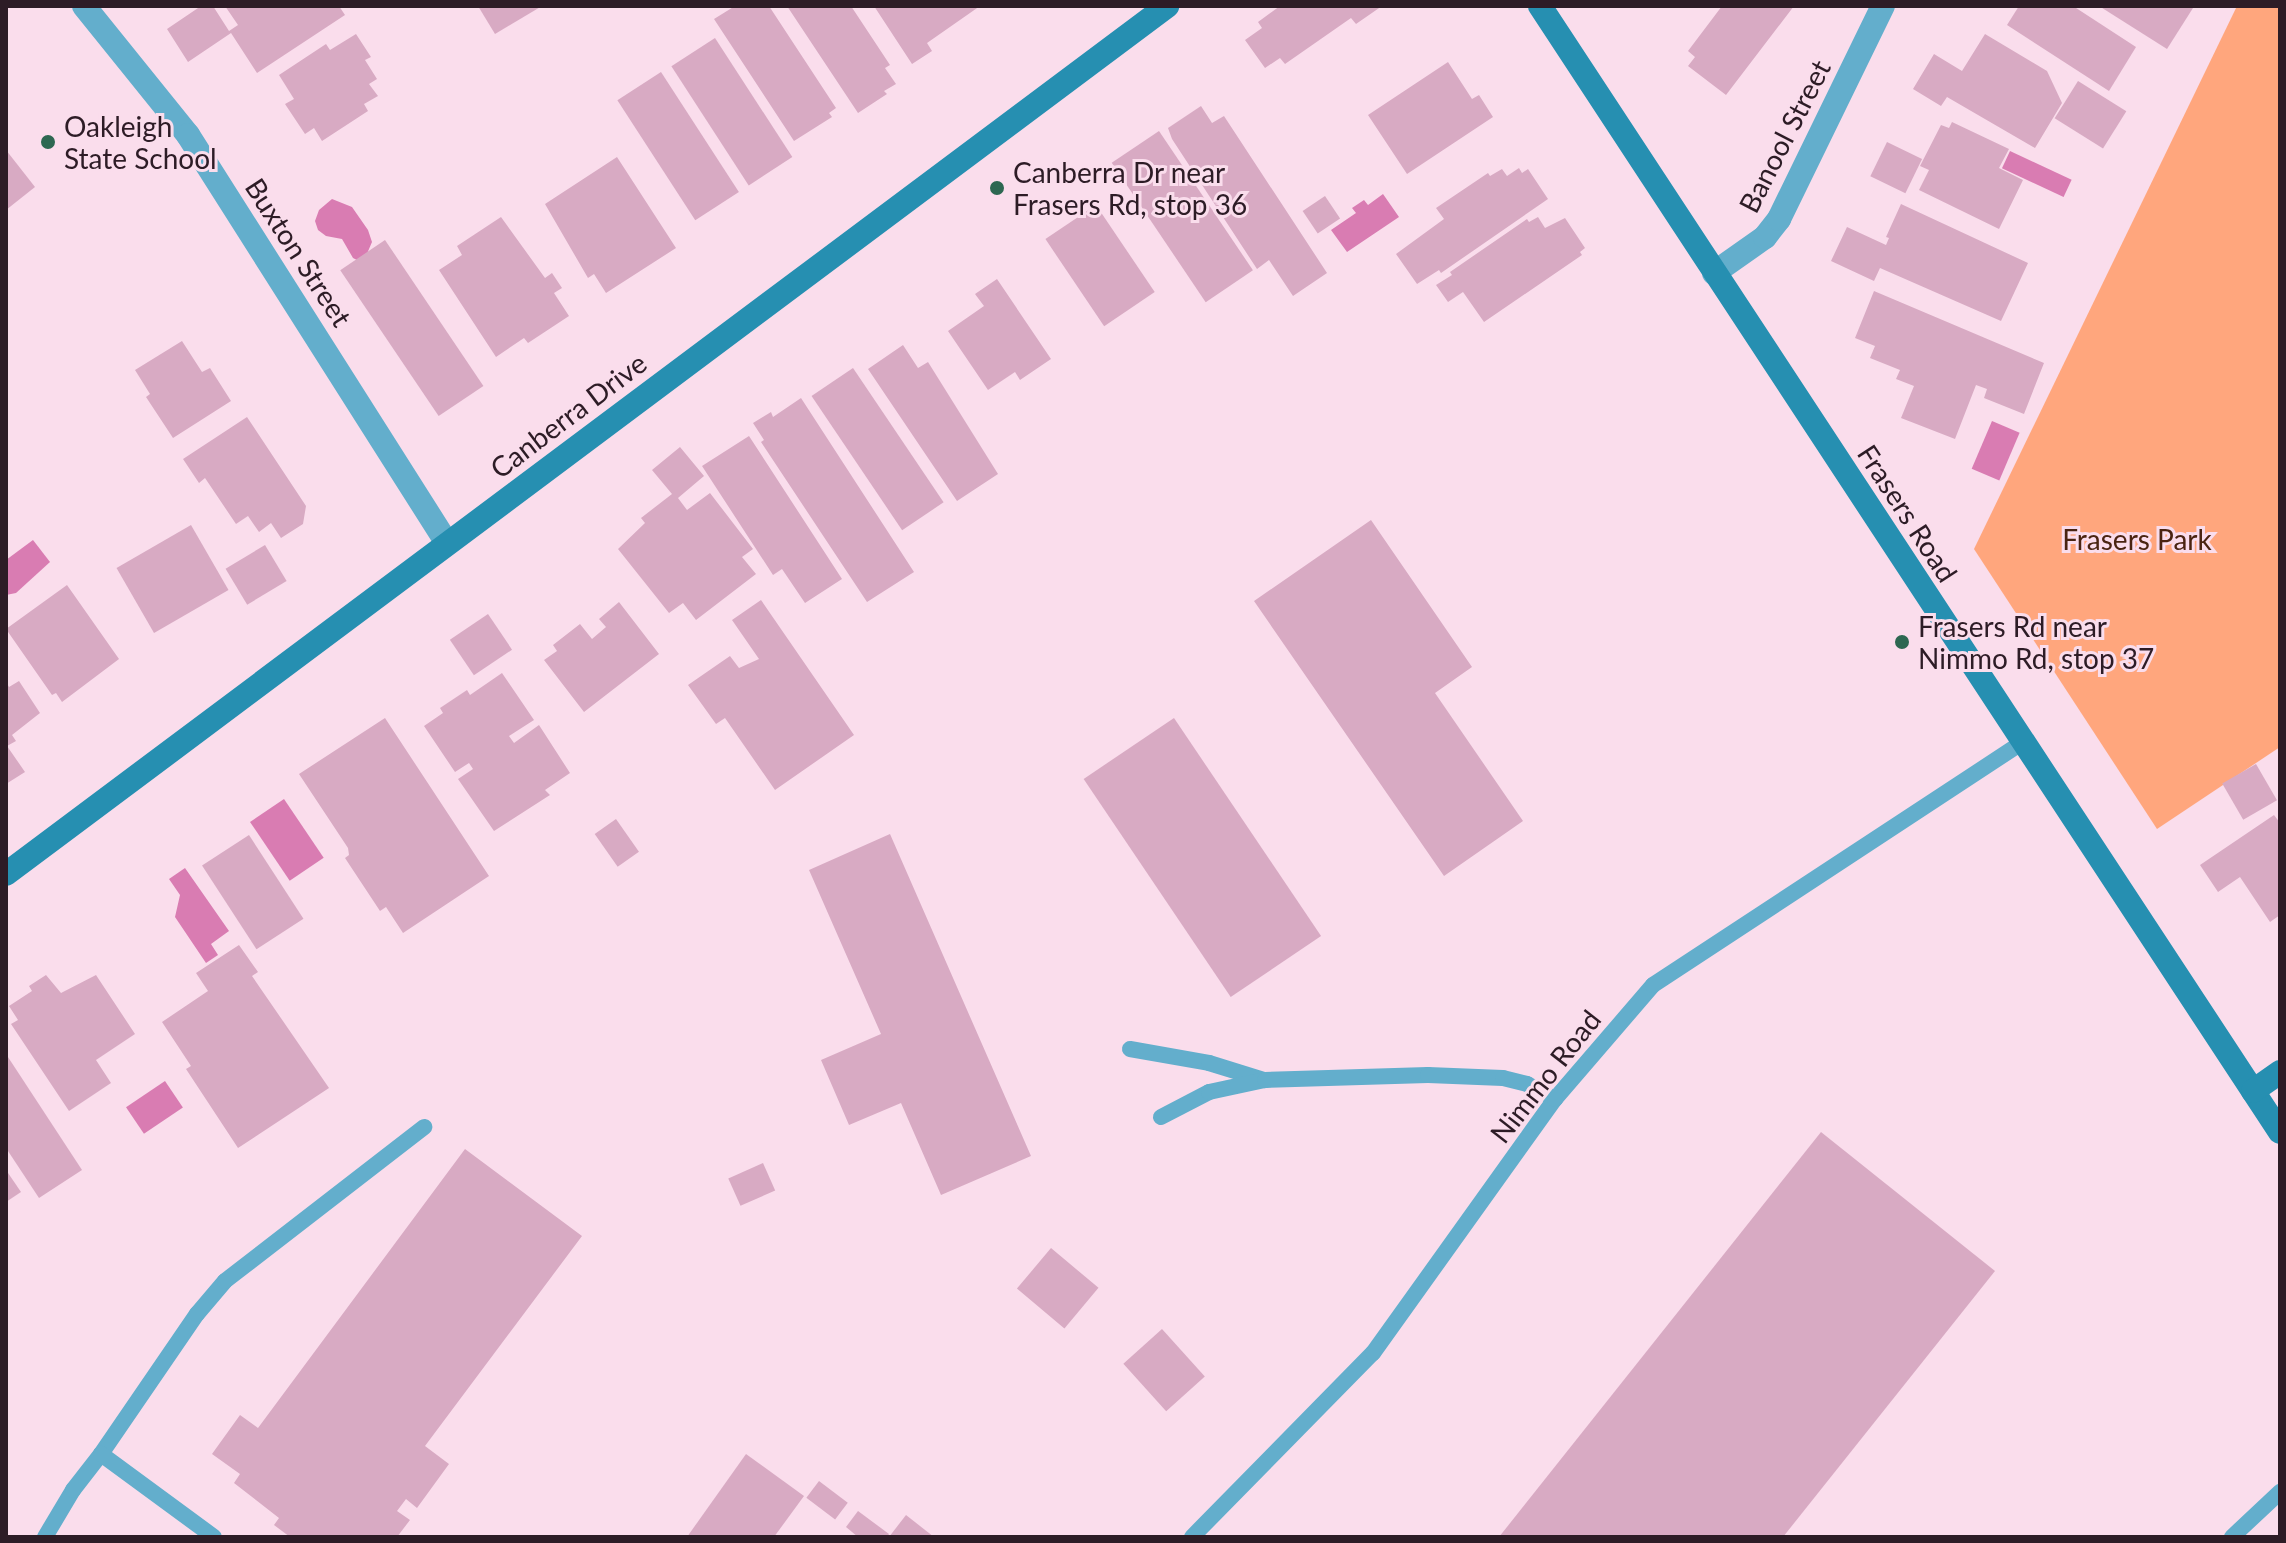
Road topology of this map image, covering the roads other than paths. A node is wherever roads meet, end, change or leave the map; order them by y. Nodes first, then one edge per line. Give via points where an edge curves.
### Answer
1 (84, 6) edge
2 (1167, 6) edge
3 (1540, 6) edge
4 (1883, 6) edge
5 (1714, 273) junction
6 (447, 543) junction
7 (2023, 742) junction
8 (6, 874) edge
9 (1130, 1049) dead end
10 (2280, 1072) edge
11 (1265, 1080) junction
12 (2253, 1091) junction
13 (1555, 1099) junction
14 (1161, 1117) dead end
15 (424, 1127) dead end
16 (2280, 1132) edge
17 (101, 1454) junction
18 (2280, 1492) edge
19 (45, 1537) edge
20 (214, 1537) edge
21 (1192, 1537) edge
22 (2232, 1537) edge

1 - 6 street, Buxton Street via 188,135
2 - 6 street, Canberra Drive
3 - 5 street, Frasers Road
4 - 5 street, Banool Street via 1779,219 1765,237
5 - 7 street, Frasers Road
6 - 8 street, Canberra Drive
7 - 12 street, Frasers Road
7 - 13 lane, Nimmo Road via 1653,985
9 - 11 lane via 1209,1063
10 - 12 street
11 - 13 lane via 1503,1078
11 - 14 lane via 1209,1092
12 - 16 street, Frasers Road
13 - 21 lane, Nimmo Road via 1373,1353
15 - 17 lane via 225,1281
17 - 19 lane
17 - 20 lane
18 - 22 lane

